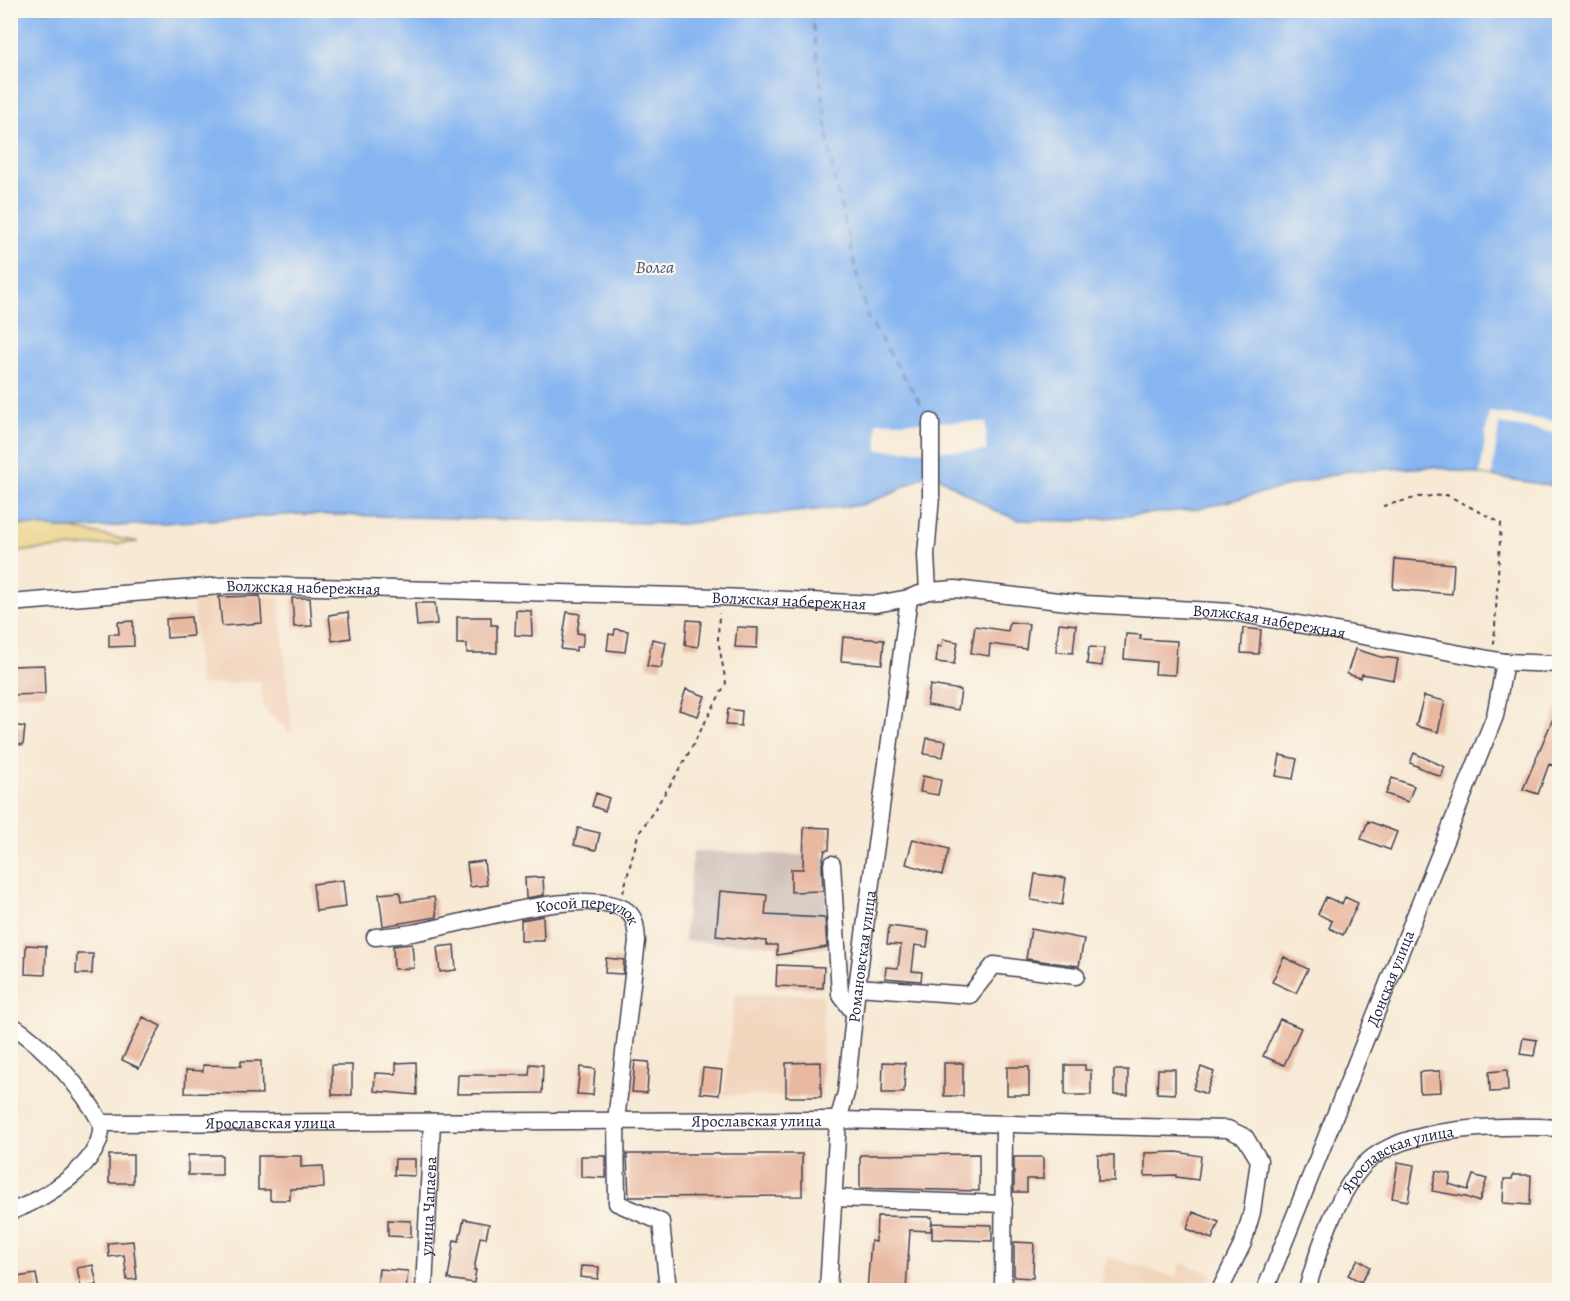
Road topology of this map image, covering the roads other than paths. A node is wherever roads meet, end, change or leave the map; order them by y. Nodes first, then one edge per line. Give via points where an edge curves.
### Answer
1 (931, 422) dead end
2 (928, 591) junction
3 (909, 598) junction
4 (10, 603) edge
5 (1505, 662) junction
6 (1560, 664) edge
7 (832, 864) dead end
8 (375, 937) dead end
9 (1076, 976) dead end
10 (858, 982) junction
11 (854, 1013) junction
12 (10, 1024) edge
13 (838, 1120) junction
14 (616, 1121) junction
15 (432, 1122) junction
16 (101, 1123) junction
17 (1004, 1124) junction
18 (1560, 1128) edge
19 (834, 1198) junction
20 (1004, 1204) junction
21 (10, 1212) edge
22 (424, 1290) edge
23 (668, 1290) edge
24 (828, 1290) edge
25 (1002, 1290) edge
26 (1220, 1290) edge
27 (1265, 1290) edge
28 (1307, 1290) edge

1 - 2 street
2 - 3 street, Волжская набережная
2 - 5 street, Волжская набережная via 955,589 1085,604 1232,612
3 - 4 street, Волжская набережная via 876,604 232,585
3 - 10 street, Романовская улица
5 - 6 street, Волжская набережная
5 - 27 street, Донская улица via 1495,716
7 - 11 street via 840,994
8 - 14 street, Косой переулок via 545,905 593,903 619,907 630,914 636,924 637,940
9 - 10 street via 994,965 970,995
10 - 11 street, Романовская улица
11 - 13 street, Романовская улица via 846,1093
12 - 16 street via 39,1046
13 - 14 street, Ярославская улица
13 - 17 street, Ярославская улица
13 - 19 street, Романовская улица
14 - 15 street, Ярославская улица
14 - 23 street, Косой переулок via 617,1203 661,1222
15 - 16 street, Ярославская улица
15 - 22 street, улица Чапаева
16 - 21 street via 99,1137 80,1169 56,1189
17 - 20 street
17 - 26 street, Ярославская улица via 1228,1129 1245,1137 1259,1160 1252,1212 1235,1265
18 - 28 street, Ярославская улица via 1514,1125 1475,1129 1402,1141 1380,1152 1356,1176 1339,1205 1322,1241
19 - 20 street
19 - 24 street, Романовская улица
20 - 25 street

